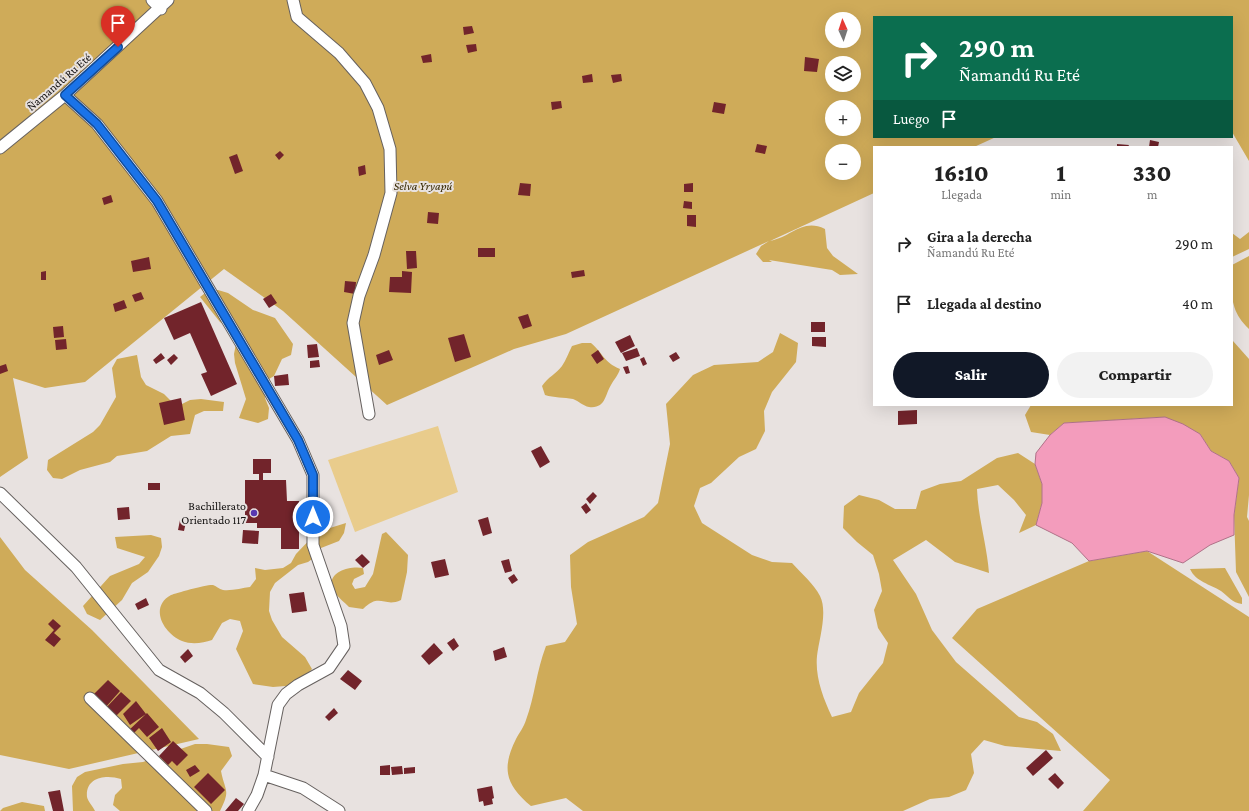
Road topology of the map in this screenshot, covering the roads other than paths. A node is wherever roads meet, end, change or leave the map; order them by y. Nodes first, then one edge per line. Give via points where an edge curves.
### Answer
1 (152, 0) edge
2 (168, 0) edge
3 (293, 0) edge
4 (161, 9) junction
5 (65, 95) junction
6 (0, 148) edge
7 (369, 414) dead end
8 (0, 493) edge
9 (90, 698) dead end
10 (268, 757) junction
11 (264, 775) junction
12 (206, 811) edge
13 (248, 811) edge
14 (339, 811) edge

1 - 4 street
2 - 4 street, Ñamandú Ru Eté
3 - 7 street via 297,17 339,53 365,83 378,108 390,149 391,193 353,323
4 - 5 street, Ñamandú Ru Eté
5 - 6 street, Ñamandú Ru Eté
5 - 10 street via 97,124 157,201 298,440 313,475 312,545 341,626 344,646 329,668 298,685 286,694 278,705
8 - 10 street via 76,567 159,670 200,693
9 - 12 street
10 - 11 street
11 - 13 street
11 - 14 street via 303,788

